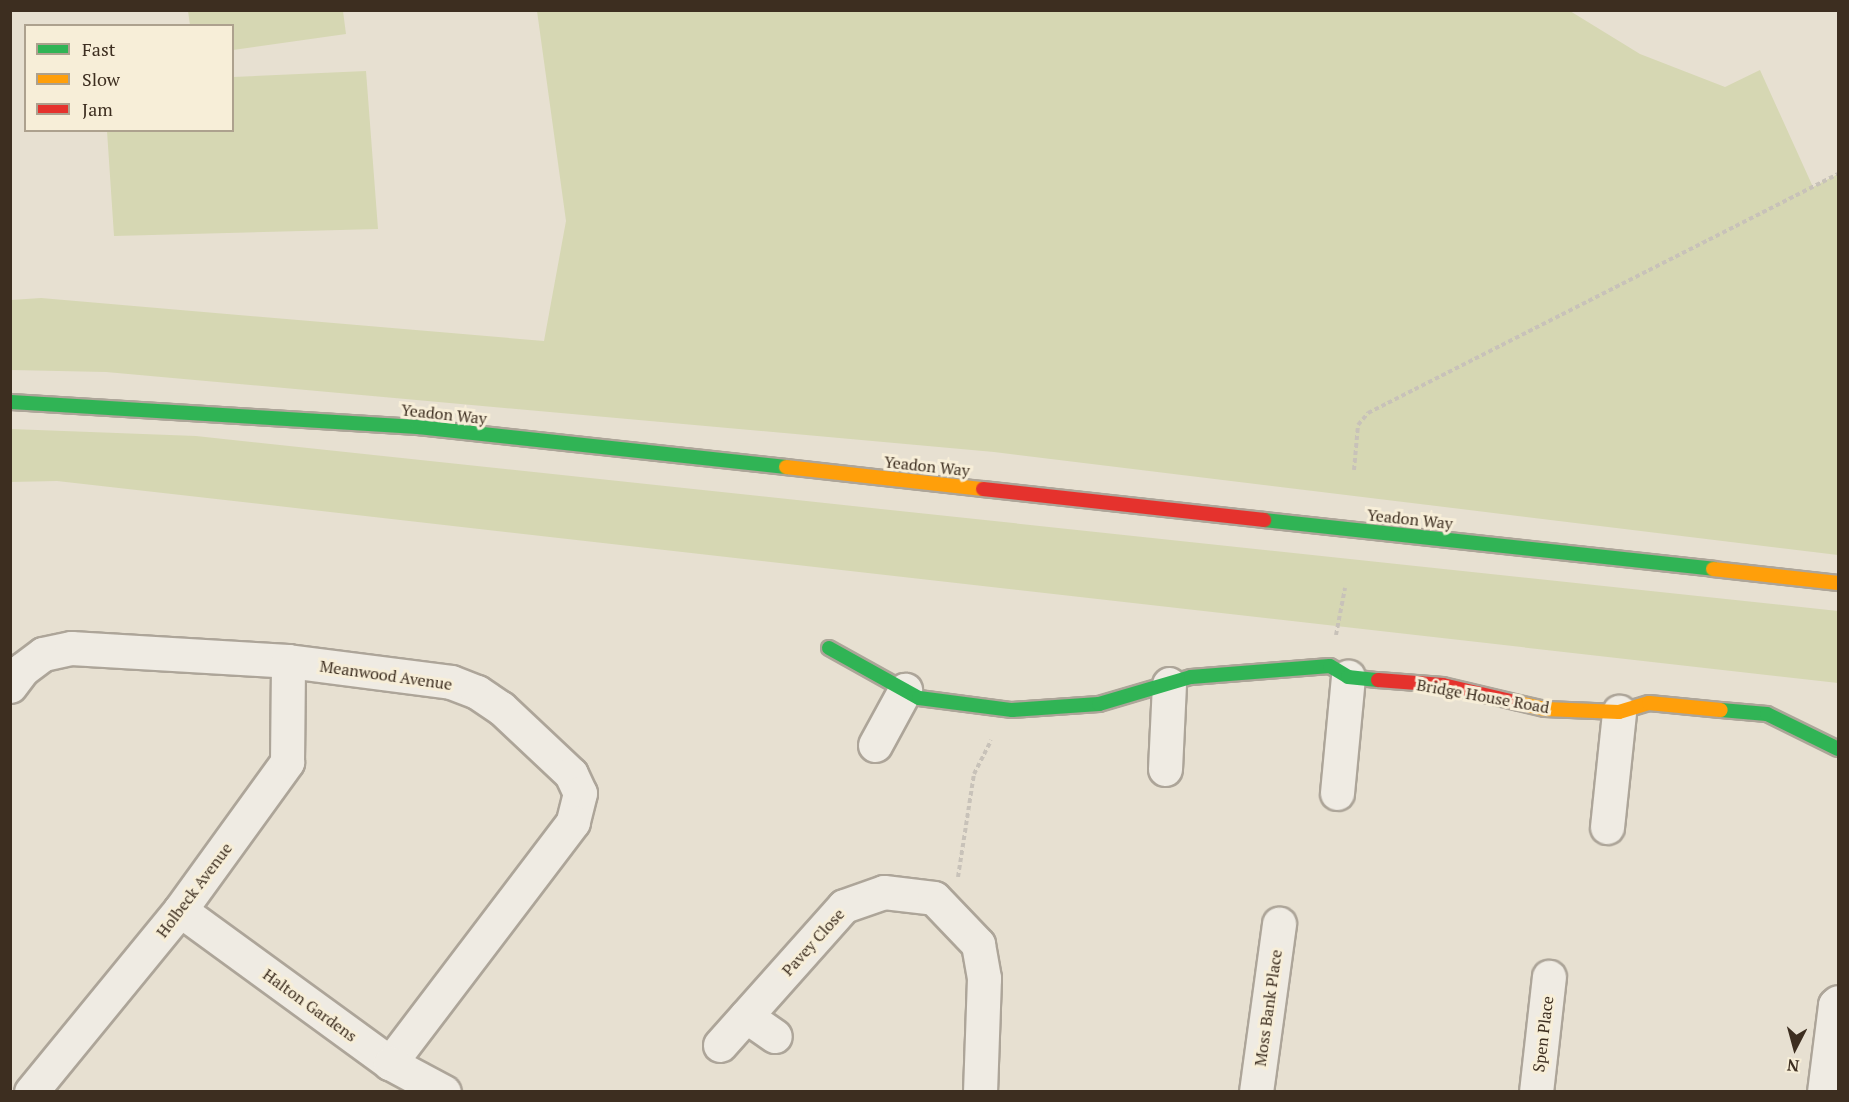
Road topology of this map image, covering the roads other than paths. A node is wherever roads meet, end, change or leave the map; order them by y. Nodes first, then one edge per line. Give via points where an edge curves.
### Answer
1 (10, 402) edge
2 (1839, 583) edge
3 (829, 648) dead end
4 (288, 661) junction
5 (1339, 671) junction
6 (1169, 684) junction
7 (10, 686) edge
8 (905, 690) junction
9 (1619, 712) junction
10 (875, 745) dead end
11 (1839, 749) edge
12 (1165, 769) dead end
13 (1337, 793) dead end
14 (1607, 827) dead end
15 (180, 910) junction
16 (1279, 924) dead end
17 (1549, 977) dead end
18 (1839, 1002) edge
19 (746, 1016) junction
20 (775, 1036) dead end
21 (720, 1045) dead end
22 (390, 1063) junction
23 (31, 1092) edge
24 (444, 1092) edge
25 (980, 1092) edge
26 (1256, 1092) edge
27 (1536, 1092) edge
28 (1824, 1092) edge

1 - 2 street, Yeadon Way via 418,427
3 - 8 street, Bridge House Road
4 - 7 street, Meanwood Avenue via 70,648 43,654 23,669
4 - 15 street, Holbeck Avenue via 287,762
4 - 22 street, Meanwood Avenue via 451,682 477,692 501,708 571,774 580,793 573,822
5 - 6 street, Bridge House Road via 1234,671
5 - 9 street, Bridge House Road via 1443,685 1545,709
5 - 13 street
6 - 8 street, Bridge House Road via 1099,704 1012,710 919,698
6 - 12 street
8 - 10 street
9 - 11 street, Bridge House Road via 1649,703 1767,714
9 - 14 street
15 - 22 street, Halton Gardens
15 - 23 street, Holbeck Avenue
16 - 26 street, Moss Bank Place
17 - 27 street, Spen Place
18 - 28 street via 1835,1005
19 - 20 street
19 - 21 street, Pavey Close
19 - 25 street, Pavey Close via 844,906 884,892 934,898 978,944 984,978
22 - 24 street, Halton Gardens

